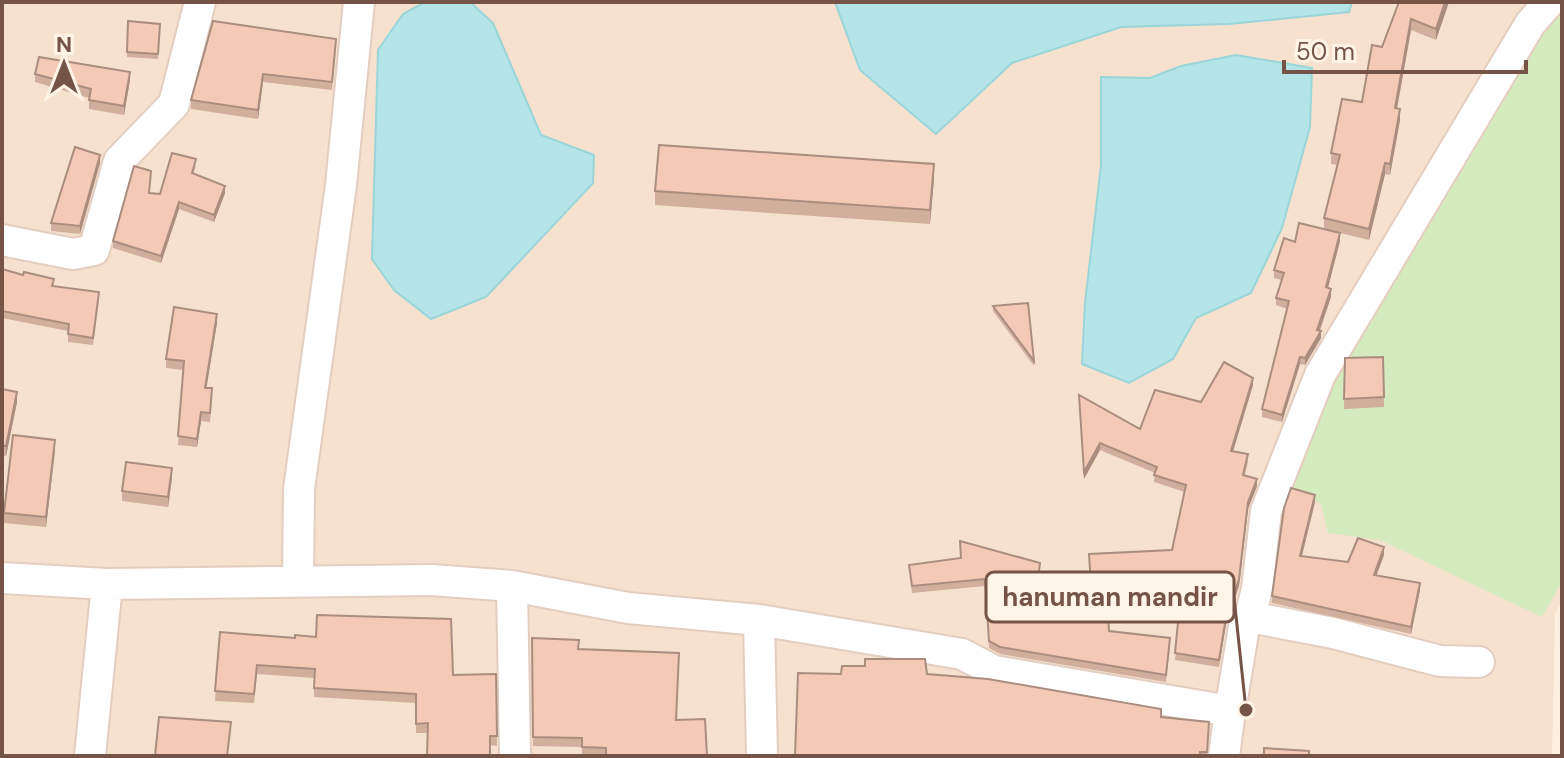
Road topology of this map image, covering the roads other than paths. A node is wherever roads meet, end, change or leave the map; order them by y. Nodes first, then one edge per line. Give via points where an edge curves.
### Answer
1 (200, 2) edge
2 (359, 2) edge
3 (1549, 2) edge
4 (2, 240) edge
5 (2, 578) edge
6 (298, 580) junction
7 (107, 584) junction
8 (512, 586) junction
9 (1250, 617) junction
10 (759, 620) junction
11 (1479, 662) dead end
12 (1230, 711) junction
13 (90, 756) edge
14 (515, 756) edge
15 (762, 756) edge
16 (1224, 756) edge

1 - 4 street via 174,104 119,161 94,250 73,254
2 - 6 street via 341,185 299,489
3 - 9 street via 1530,24 1320,375 1266,511
5 - 7 street
6 - 7 street
6 - 8 street
7 - 13 street
8 - 10 street via 628,608
8 - 14 street
9 - 11 street via 1440,661
9 - 12 street
10 - 12 street via 962,654 994,671
10 - 15 street
12 - 16 street

